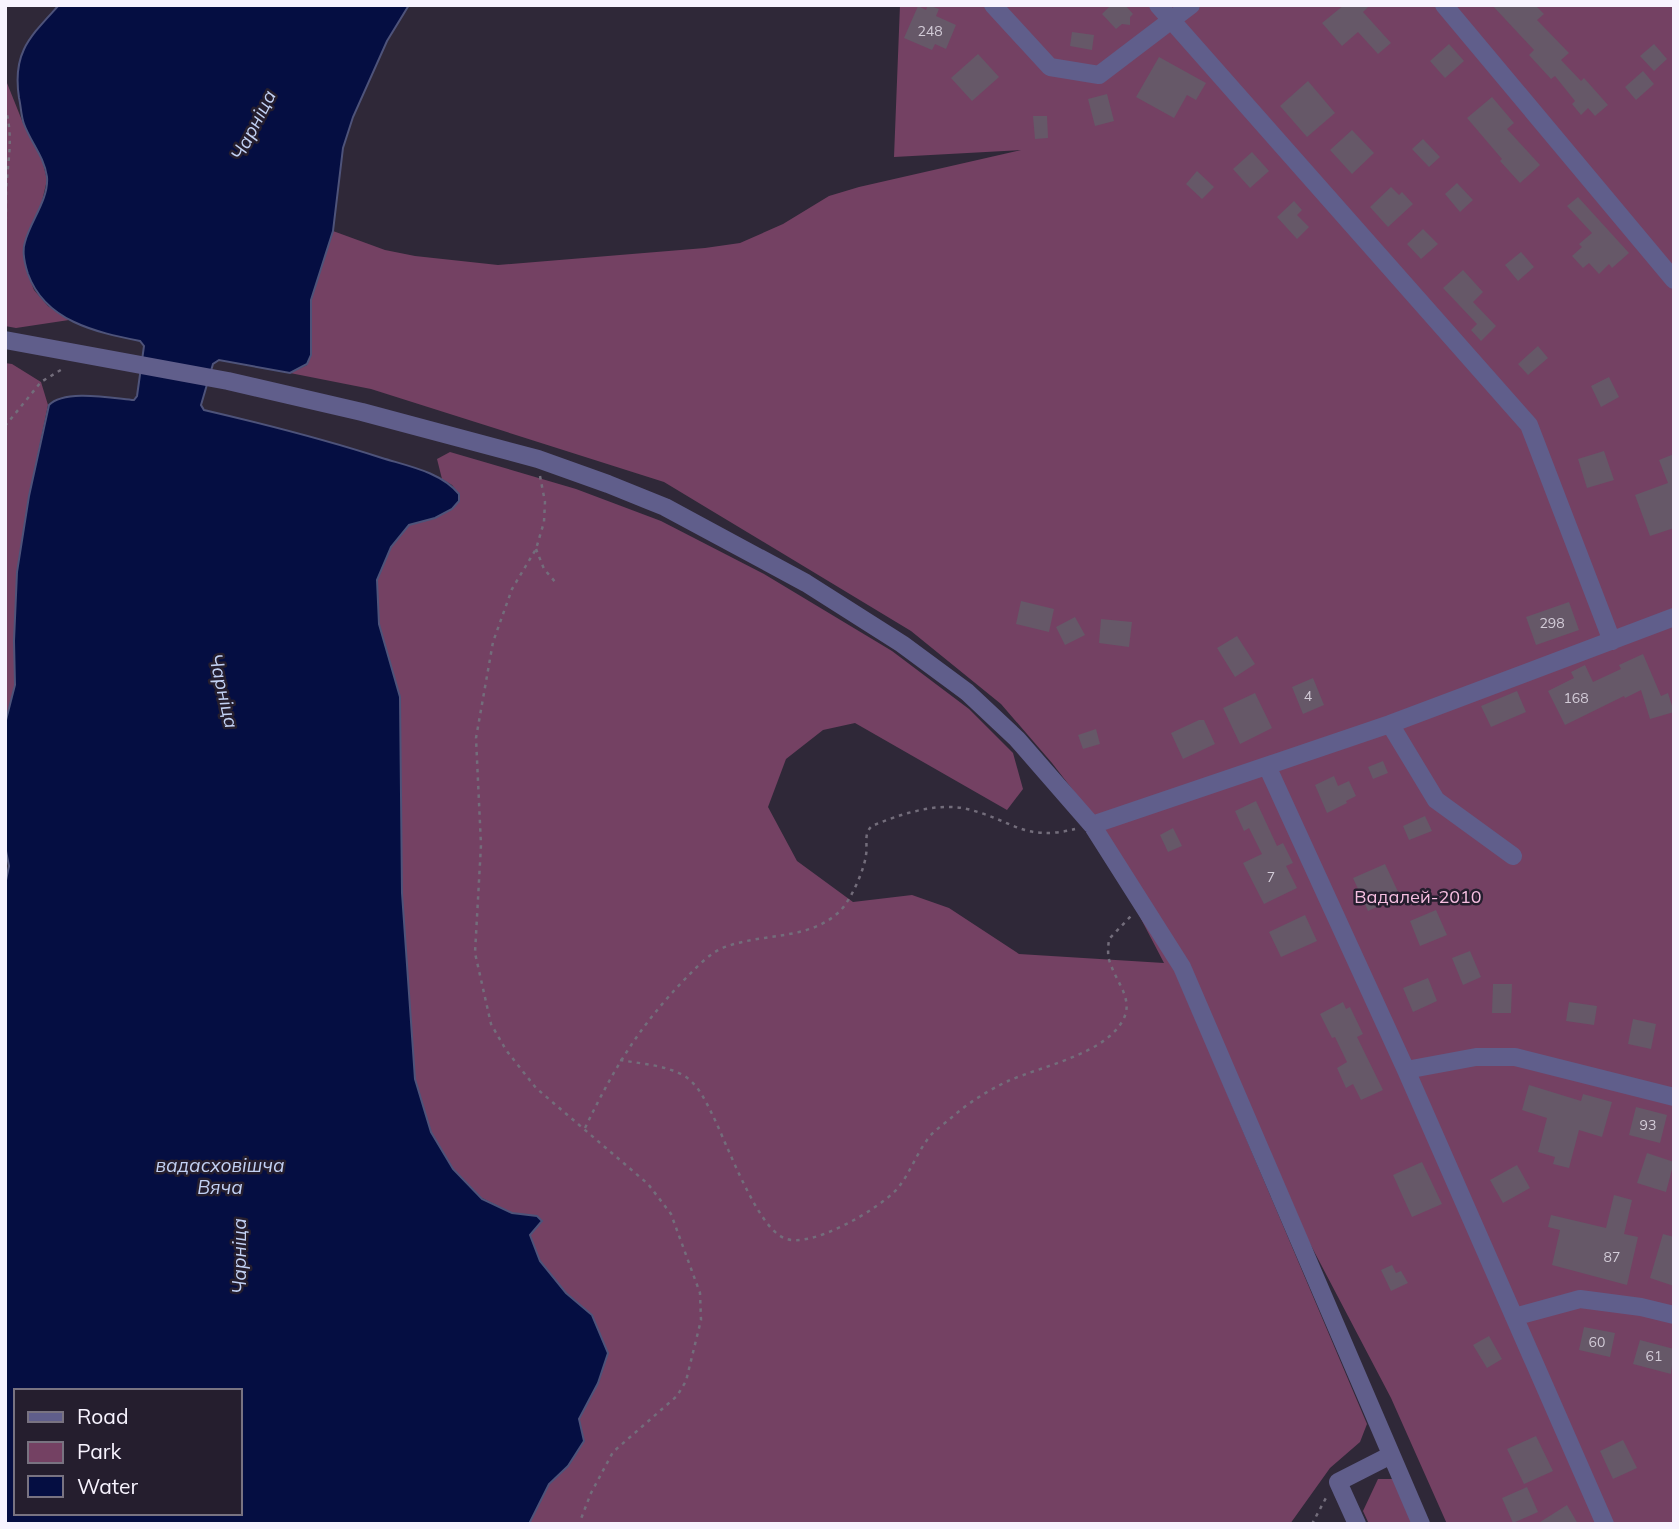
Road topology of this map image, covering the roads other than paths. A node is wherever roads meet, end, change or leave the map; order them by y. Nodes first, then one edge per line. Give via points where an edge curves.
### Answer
1 (993, 5) edge
2 (1158, 5) edge
3 (1191, 5) edge
4 (1444, 5) edge
5 (1172, 21) junction
6 (1674, 279) edge
7 (5, 340) edge
8 (1674, 617) edge
9 (1612, 641) junction
10 (1390, 724) junction
11 (1267, 766) junction
12 (1092, 825) junction
13 (1513, 856) dead end
14 (1406, 1070) junction
15 (1674, 1097) edge
16 (1674, 1315) edge
17 (1514, 1317) junction
18 (1391, 1455) junction
19 (1357, 1524) edge
20 (1422, 1524) edge
21 (1605, 1524) edge

1 - 5 street via 1050,67 1099,75
2 - 5 street
3 - 5 street
4 - 6 street
5 - 9 street via 1529,425
7 - 12 street via 228,381 362,412 538,459 665,507 806,583 967,692 1017,739
8 - 9 street
9 - 10 street
10 - 11 street
10 - 13 street via 1436,800
11 - 12 street
11 - 14 street
12 - 18 street via 1182,967
14 - 15 street via 1476,1057 1515,1057
14 - 17 street
16 - 17 street via 1580,1299
17 - 21 street
18 - 19 street via 1338,1482
18 - 20 street

